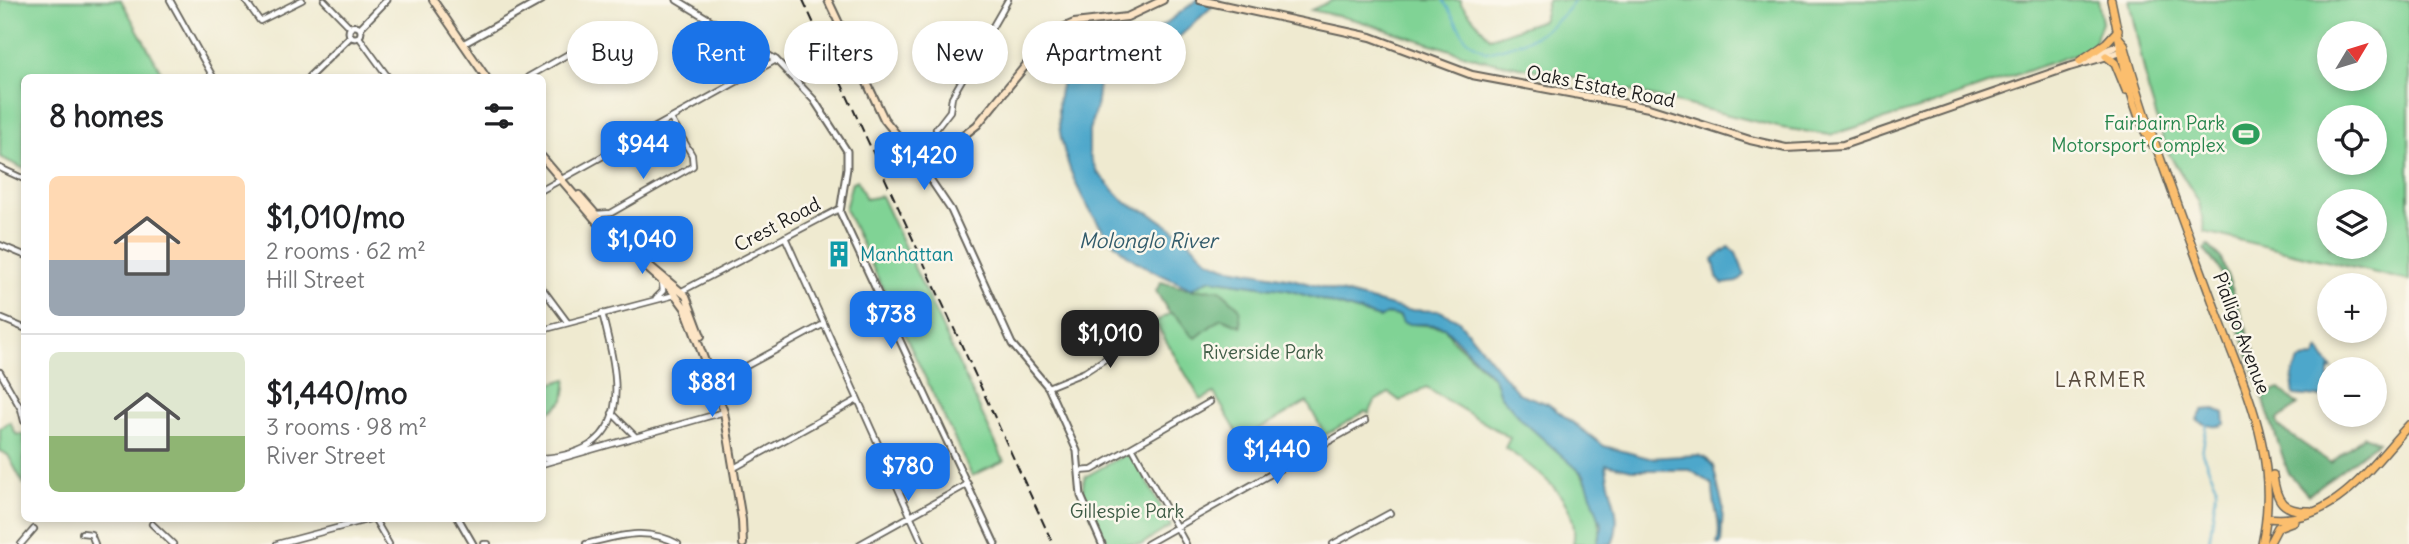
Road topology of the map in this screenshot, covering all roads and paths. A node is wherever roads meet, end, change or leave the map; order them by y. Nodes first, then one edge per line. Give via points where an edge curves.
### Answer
1 (170, 0) edge
2 (245, 0) edge
3 (302, 0) edge
4 (324, 0) edge
5 (387, 0) edge
6 (433, 0) edge
7 (542, 0) edge
8 (677, 0) edge
9 (828, 0) edge
10 (1008, 0) edge
11 (1163, 0) edge
12 (1200, 0) edge
13 (2111, 0) edge
14 (351, 28) junction
15 (360, 28) junction
16 (351, 36) junction
17 (359, 37) junction
18 (2121, 43) junction
19 (463, 44) junction
20 (567, 55) edge
21 (2106, 56) junction
22 (776, 60) junction
23 (2077, 63) junction
24 (211, 74) edge
25 (312, 74) edge
26 (386, 74) edge
27 (484, 74) edge
28 (533, 74) edge
29 (2133, 103) junction
30 (671, 119) junction
31 (936, 129) dead end
32 (918, 161) junction
33 (546, 162) edge
34 (2161, 163) junction
35 (0, 168) edge
36 (21, 178) edge
37 (564, 182) junction
38 (546, 189) edge
39 (839, 209) junction
40 (611, 213) junction
41 (597, 214) junction
42 (608, 228) junction
43 (785, 237) junction
44 (619, 243) junction
45 (0, 244) edge
46 (632, 253) junction
47 (21, 254) edge
48 (660, 280) junction
49 (546, 293) edge
50 (679, 293) junction
51 (652, 300) junction
52 (602, 313) junction
53 (0, 318) edge
54 (568, 323) junction
55 (824, 324) junction
56 (21, 327) edge
57 (546, 329) edge
58 (1133, 341) dead end
59 (0, 372) edge
60 (715, 383) junction
61 (1048, 387) junction
62 (857, 400) junction
63 (616, 401) junction
64 (1210, 402) dead end
65 (21, 410) edge
66 (724, 412) junction
67 (612, 413) junction
68 (1365, 421) dead end
69 (625, 425) junction
70 (2409, 425) edge
71 (636, 437) junction
72 (2263, 441) junction
73 (591, 445) junction
74 (603, 446) junction
75 (1132, 447) junction
76 (546, 457) edge
77 (546, 463) edge
78 (734, 468) junction
79 (1079, 471) junction
80 (968, 484) junction
81 (2319, 511) junction
82 (1390, 513) dead end
83 (2304, 516) junction
84 (909, 517) junction
85 (2267, 518) junction
86 (359, 522) edge
87 (376, 522) edge
88 (460, 522) edge
89 (152, 524) dead end
90 (1177, 528) junction
91 (34, 529) dead end
92 (82, 533) dead end
93 (21, 544) edge
94 (95, 544) edge
95 (173, 544) edge
96 (277, 544) edge
97 (389, 544) edge
98 (473, 544) edge
99 (586, 544) edge
100 (678, 544) edge
101 (742, 544) edge
102 (860, 544) edge
103 (923, 544) edge
104 (995, 544) edge
105 (1102, 544) edge
106 (1147, 544) edge
107 (1186, 544) edge
108 (1333, 544) edge
109 (2262, 544) edge
110 (2269, 544) edge

1 - 24 street
2 - 3 street via 255,18 263,21
4 - 14 street
5 - 15 street
6 - 19 main road
7 - 19 street
8 - 22 street
9 - 32 main road via 884,119
10 - 31 street
11 - 32 main road via 1127,17 1074,23 1053,32 977,125
12 - 23 main road, Oaks Estate Road via 1371,37 1472,75 1649,108 1786,148 1843,145
13 - 18 main road, Pialligo Avenue
14 - 15 street
14 - 16 street
15 - 17 street
16 - 17 street
16 - 25 street
17 - 26 street
18 - 21 main road, Oaks Estate Road
18 - 23 main road, Oaks Estate Road
18 - 23 main road via 2106,43
18 - 29 main road, Pialligo Avenue
18 - 34 main road, Pialligo Avenue
19 - 27 main road
20 - 28 street
21 - 23 main road, Oaks Estate Road
21 - 29 main road via 2115,63
22 - 30 street
22 - 39 street via 814,100 845,145 847,169
29 - 34 main road, Pialligo Avenue
30 - 37 street
30 - 40 street via 694,163
32 - 61 street via 951,211 1012,344
33 - 37 main road
34 - 72 main road, Pialligo Avenue
35 - 36 street
37 - 38 street
37 - 41 main road
37 - 44 main road
39 - 43 street, Crest Road
39 - 80 street
40 - 41 street
40 - 42 street
41 - 42 main road
42 - 44 main road
43 - 50 street, Crest Road
43 - 55 street
44 - 46 main road
45 - 47 street
46 - 48 main road
46 - 50 main road
48 - 50 main road
48 - 51 street via 663,291
49 - 54 street
50 - 51 street, Crest Road
50 - 60 main road
51 - 52 street, Crest Road
52 - 54 street, Crest Road
52 - 63 street via 617,370
53 - 56 street
54 - 57 street, Crest Road
55 - 60 street
55 - 62 street
58 - 61 street via 1084,372
59 - 65 street
60 - 66 main road
61 - 79 street via 1077,451
62 - 78 street
62 - 84 street
63 - 67 street
63 - 69 street
64 - 75 street
66 - 71 street
66 - 78 main road
67 - 69 street
67 - 73 street via 602,435
68 - 90 street
69 - 71 street
70 - 81 main road via 2354,486
71 - 74 street
72 - 81 main road via 2278,500 2291,510
72 - 85 main road, Pialligo Avenue via 2269,487
73 - 74 street
73 - 76 street
74 - 77 street
75 - 79 street via 1092,470
75 - 90 street
78 - 101 main road
79 - 105 street via 1081,496
80 - 84 street
80 - 104 street
81 - 83 main road
82 - 108 street
83 - 85 main road
83 - 110 main road via 2278,527
84 - 102 street
84 - 103 street
85 - 109 main road, Pialligo Avenue
86 - 96 street
87 - 97 street
88 - 98 street
89 - 95 street
90 - 106 street
90 - 107 street
91 - 93 street
92 - 94 street via 91,534
99 - 100 street via 634,532

